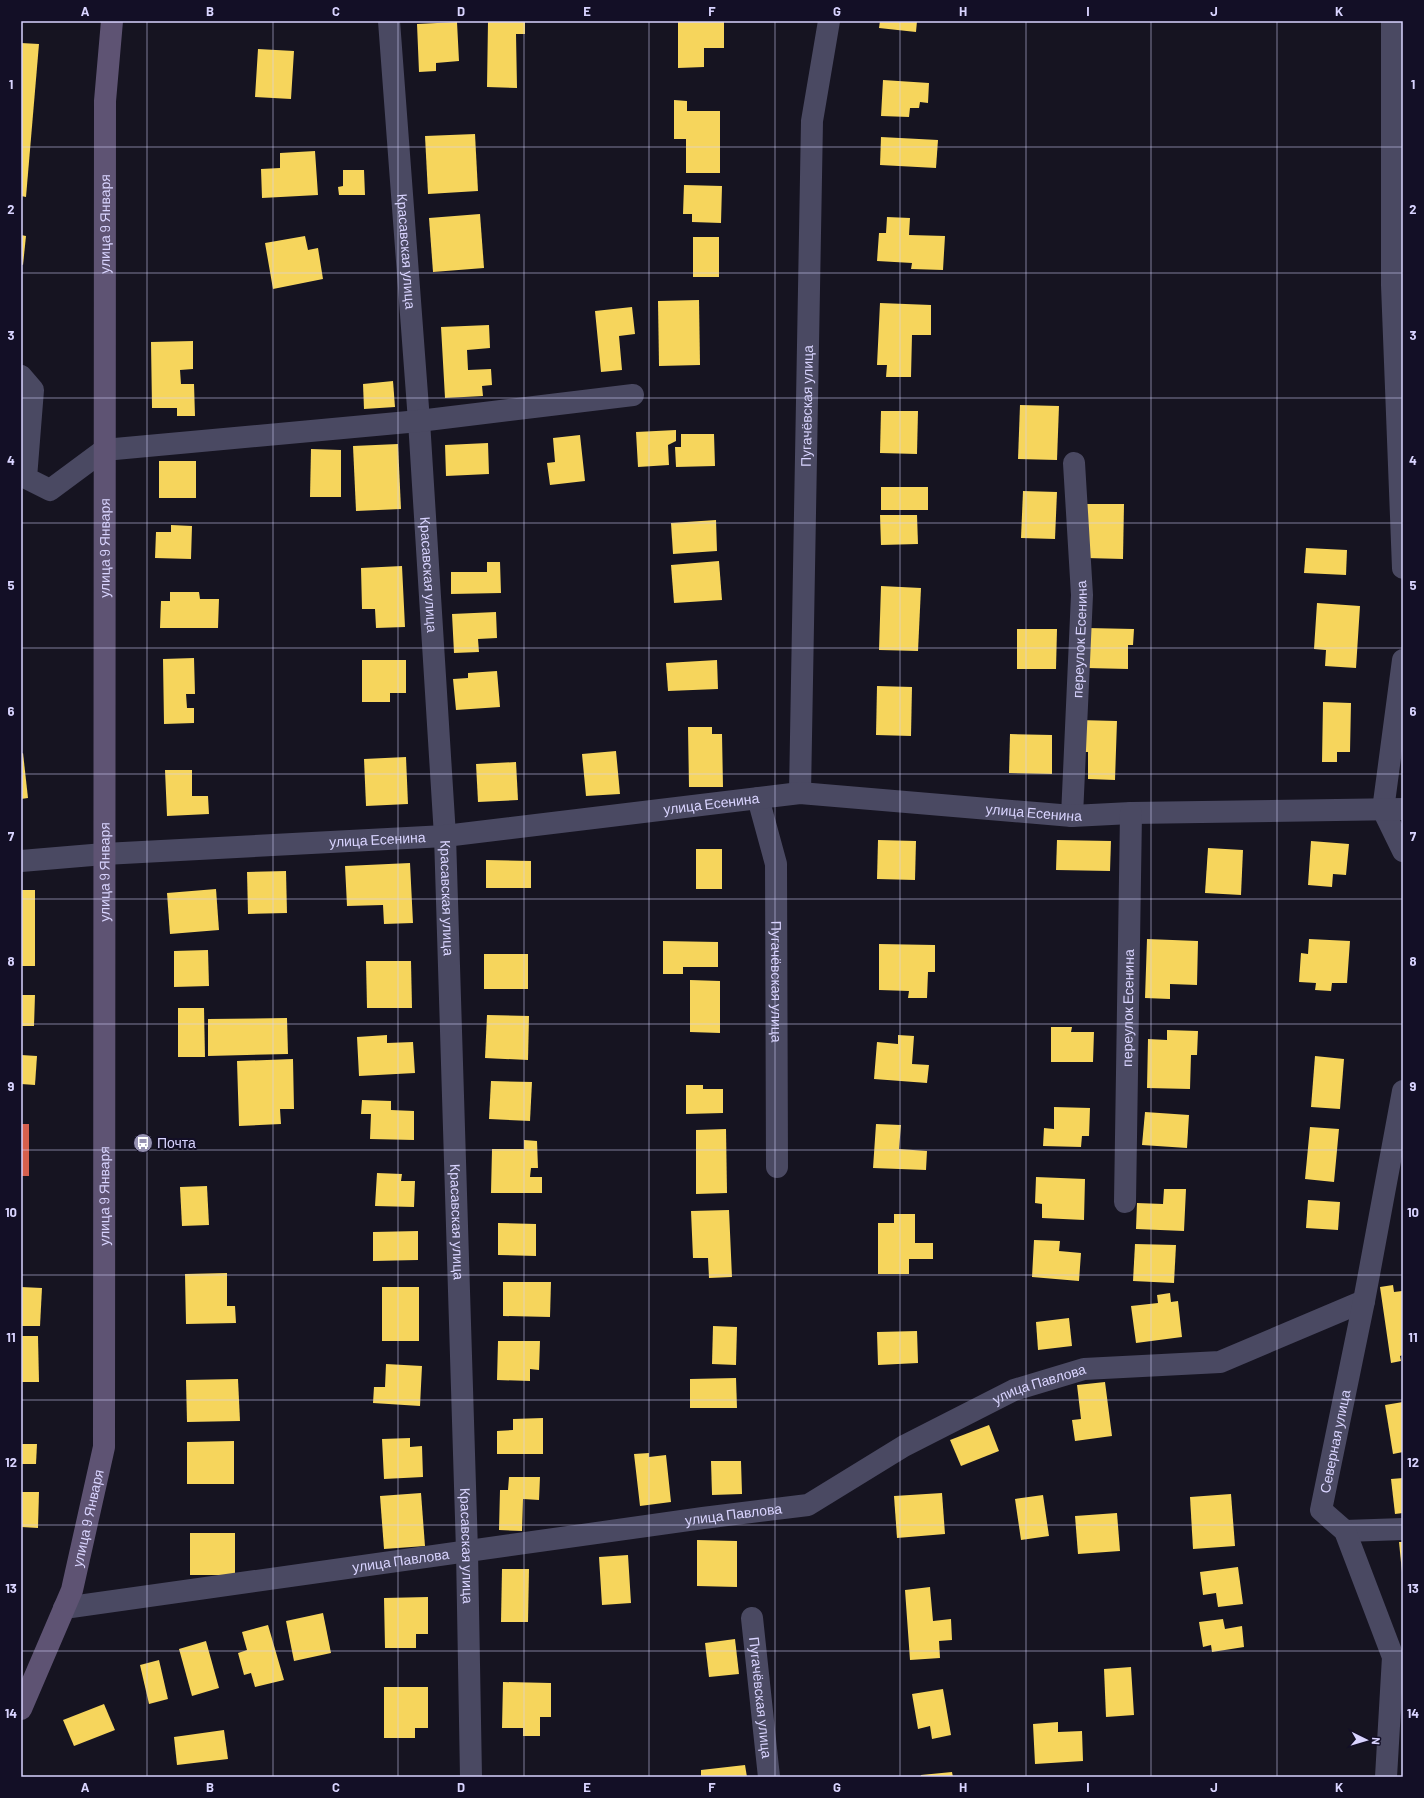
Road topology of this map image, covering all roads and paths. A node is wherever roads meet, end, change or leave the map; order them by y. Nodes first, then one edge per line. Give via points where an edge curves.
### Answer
1 (116, 21) edge
2 (389, 21) edge
3 (829, 21) edge
4 (1392, 21) edge
5 (21, 376) edge
6 (633, 395) dead end
7 (419, 421) junction
8 (104, 450) junction
9 (1074, 463) dead end
10 (1403, 568) edge
11 (1403, 660) edge
12 (800, 793) junction
13 (758, 798) junction
14 (1393, 809) edge
15 (1131, 813) junction
16 (1072, 816) junction
17 (446, 836) junction
18 (1403, 851) edge
19 (104, 854) junction
20 (21, 861) edge
21 (1403, 1091) edge
22 (777, 1167) dead end
23 (1125, 1202) dead end
24 (1364, 1301) junction
25 (1403, 1529) edge
26 (1345, 1531) junction
27 (467, 1551) junction
28 (64, 1608) junction
29 (752, 1618) dead end
30 (21, 1709) edge
31 (471, 1777) edge
32 (769, 1777) edge
33 (1386, 1777) edge

1 - 8 main road, улица 9 Января via 105,101
2 - 7 street, Красавская улица
3 - 12 street, Пугачёвская улица via 812,121
4 - 10 street via 1392,285
5 - 8 street via 33,390 26,478 50,490
6 - 7 street
7 - 8 street
7 - 17 street, Красавская улица
8 - 19 main road, улица 9 Января
9 - 16 street, переулок Есенина via 1082,595
11 - 14 street
12 - 13 street, улица Есенина
12 - 16 street, улица Есенина
13 - 17 street, улица Есенина
13 - 22 street, Пугачёвская улица via 776,864
14 - 15 street, улица Есенина
14 - 18 street
15 - 16 street, улица Есенина
15 - 23 street, переулок Есенина
17 - 19 street, улица Есенина
17 - 27 street, Красавская улица
19 - 20 street, улица Есенина
19 - 28 main road, улица 9 Января via 104,1447 72,1590
21 - 24 street, Северная улица
24 - 26 street, Северная улица via 1321,1510
24 - 27 street, улица Павлова via 1220,1362 1084,1369 1014,1390 904,1446 808,1505
25 - 26 street
26 - 33 street, Северная улица via 1393,1657
27 - 28 street, улица Павлова
27 - 31 street, Красавская улица
28 - 30 main road, улица 9 Января
29 - 32 street, Пугачёвская улица

